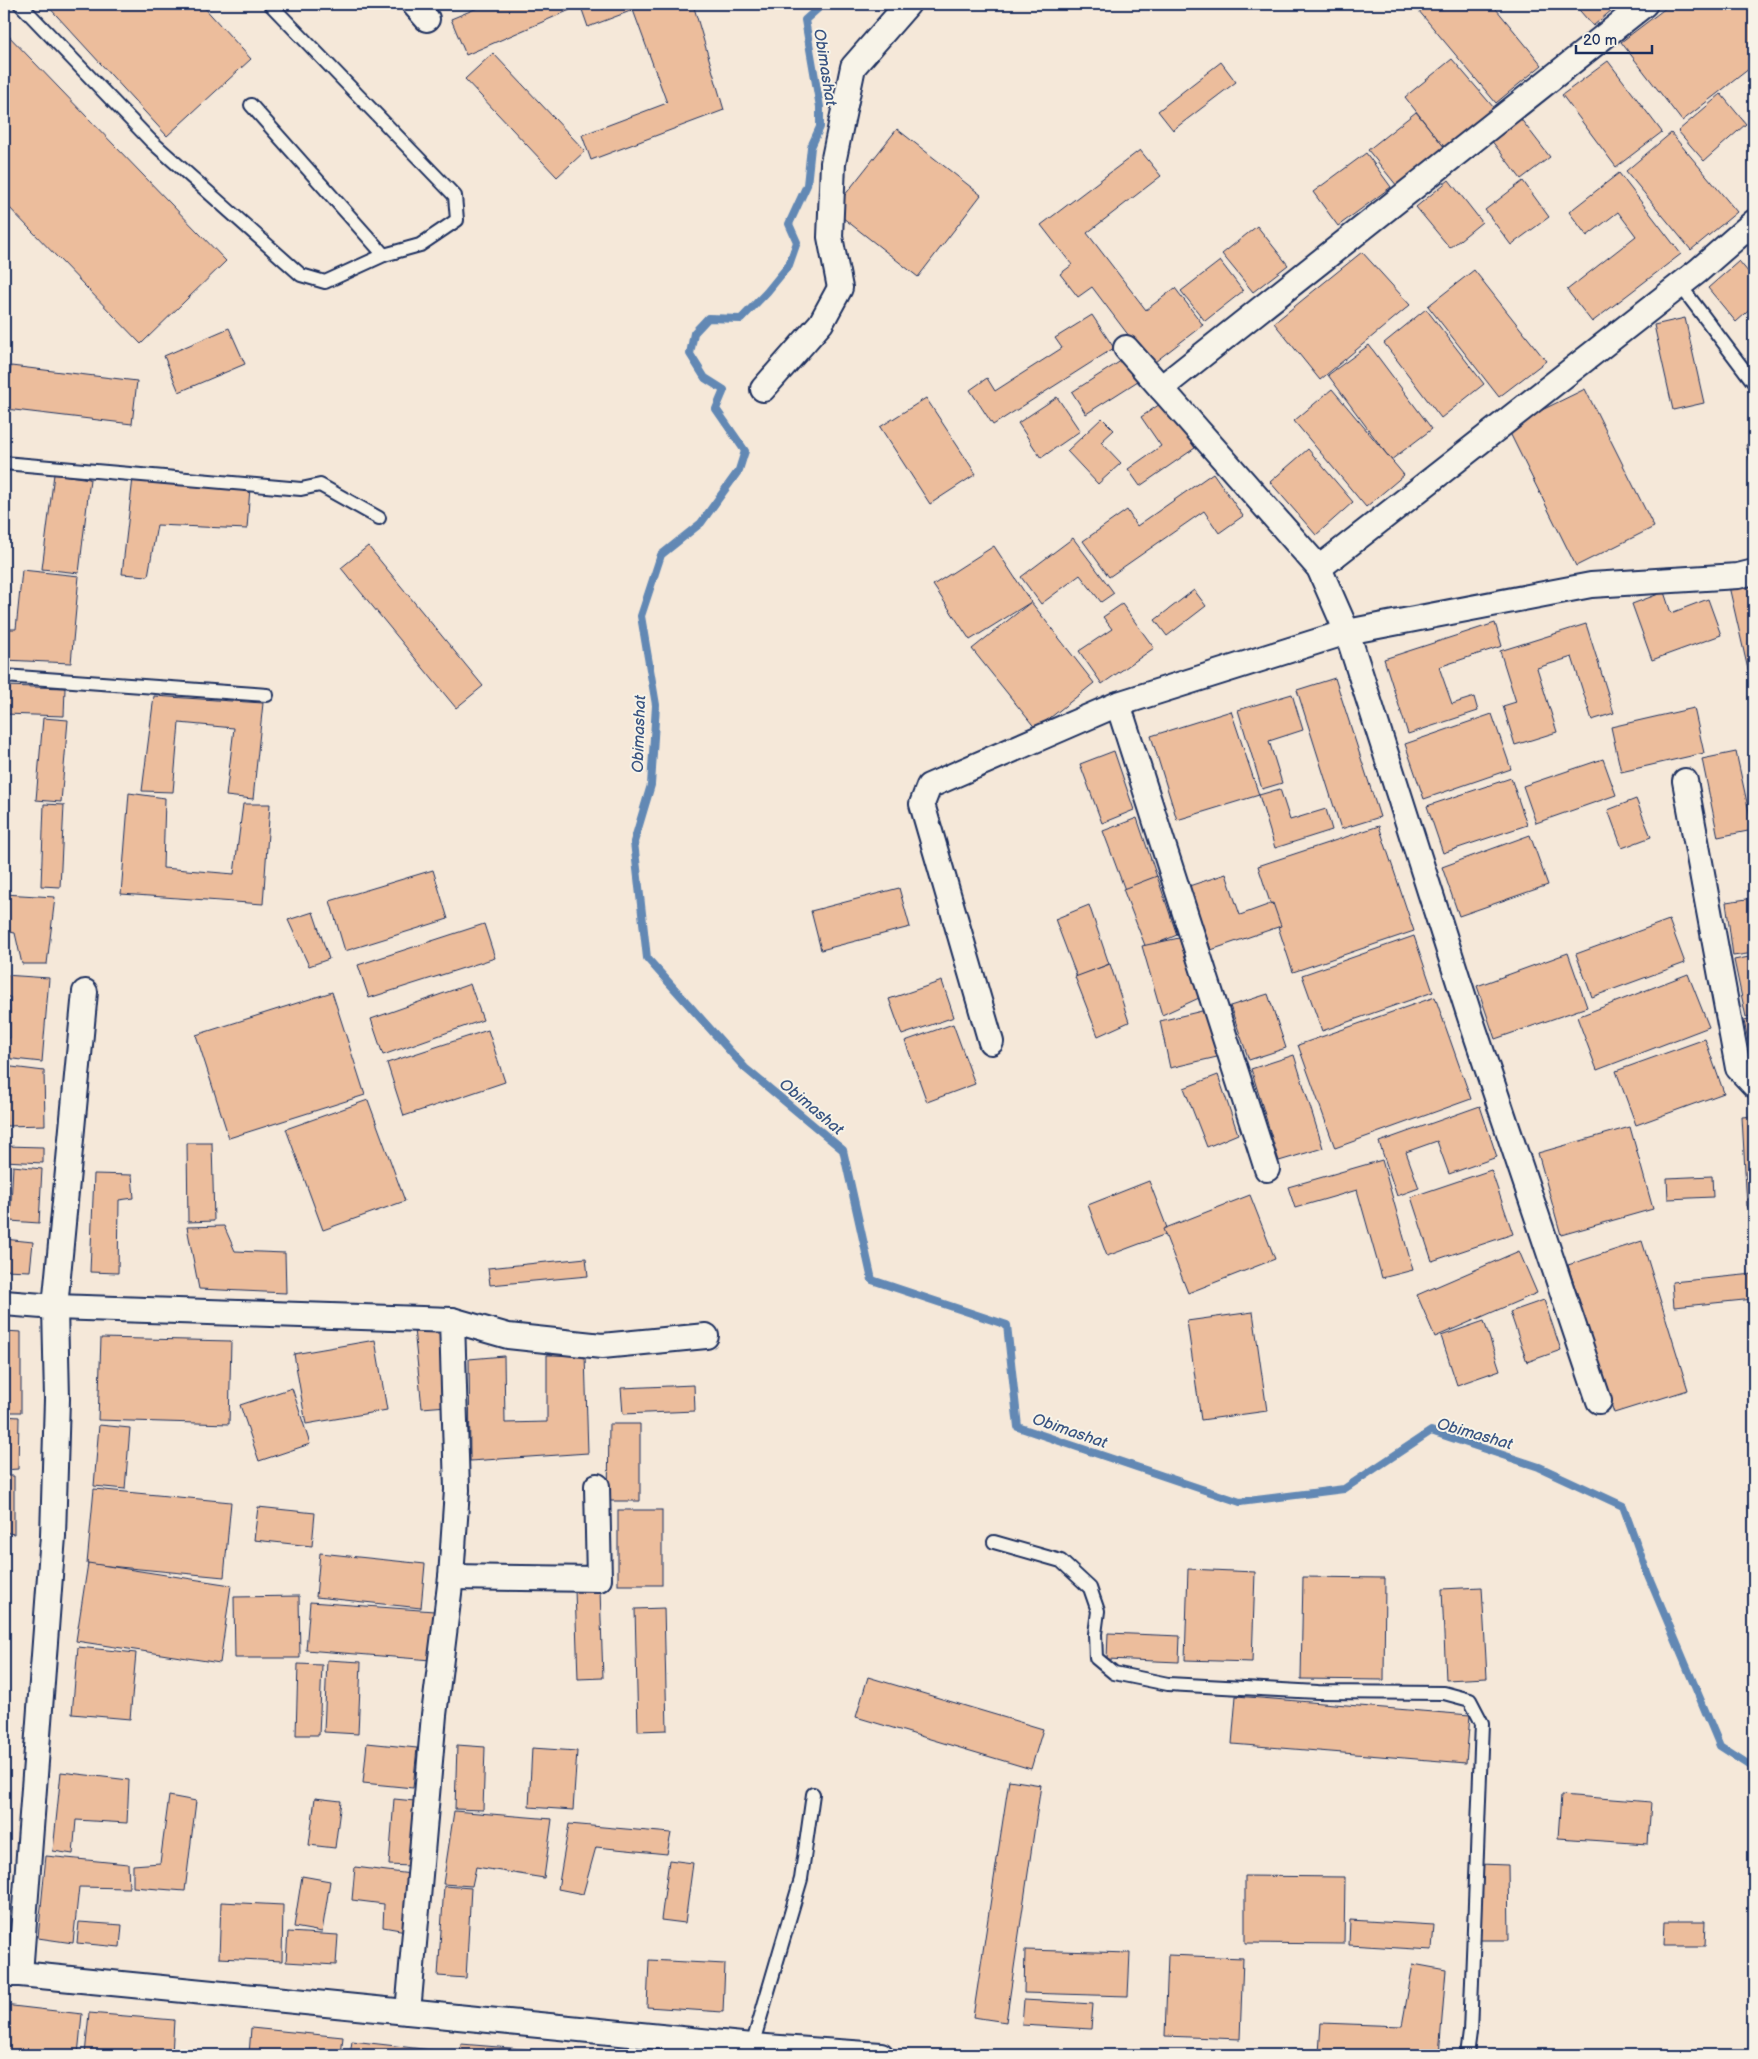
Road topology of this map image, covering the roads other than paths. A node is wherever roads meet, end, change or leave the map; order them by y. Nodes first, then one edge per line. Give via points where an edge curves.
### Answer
1 (20, 4) edge
2 (270, 4) edge
3 (908, 4) edge
4 (1645, 4) edge
5 (251, 105) dead end
6 (1754, 222) edge
7 (384, 255) junction
8 (1680, 285) junction
9 (1126, 348) dead end
10 (1754, 383) edge
11 (1161, 388) junction
12 (763, 390) dead end
13 (4, 464) edge
14 (379, 518) dead end
15 (1319, 568) junction
16 (1754, 572) edge
17 (1347, 632) junction
18 (4, 676) edge
19 (267, 695) dead end
20 (1118, 704) junction
21 (1685, 781) dead end
22 (85, 992) dead end
23 (991, 1042) dead end
24 (1754, 1085) edge
25 (1268, 1168) dead end
26 (4, 1304) edge
27 (55, 1307) junction
28 (452, 1320) junction
29 (706, 1336) dead end
30 (1599, 1401) dead end
31 (597, 1486) dead end
32 (994, 1542) dead end
33 (451, 1577) junction
34 (813, 1794) dead end
35 (12, 1974) edge
36 (408, 2012) junction
37 (759, 2049) edge
38 (881, 2055) edge
39 (1467, 2055) edge

1 - 7 lane via 151,141 301,275 325,282
2 - 7 lane via 455,196 457,220 420,245
3 - 12 street via 853,67 833,163 830,237 840,288 821,323
4 - 11 street
5 - 7 lane
6 - 8 street
8 - 10 lane
8 - 15 street
9 - 11 street
11 - 15 street
13 - 14 lane via 301,489 320,485
15 - 17 street
16 - 17 street via 1738,576 1591,585
17 - 20 street
17 - 30 street via 1470,1017
18 - 19 lane
20 - 23 street via 929,786 922,804
20 - 25 street
21 - 24 street via 1738,1068
22 - 27 street
26 - 27 street
27 - 28 street
27 - 35 street via 58,1399 53,1536
28 - 29 street via 508,1336 602,1346
28 - 33 street via 457,1490
31 - 33 street via 599,1579
32 - 39 lane via 1061,1562 1090,1588 1098,1611 1096,1658 1114,1673 1168,1684 1318,1692 1444,1693 1470,1700 1482,1723
33 - 36 street via 434,1715
34 - 37 lane via 801,1879
35 - 36 street
36 - 37 street
37 - 38 street

